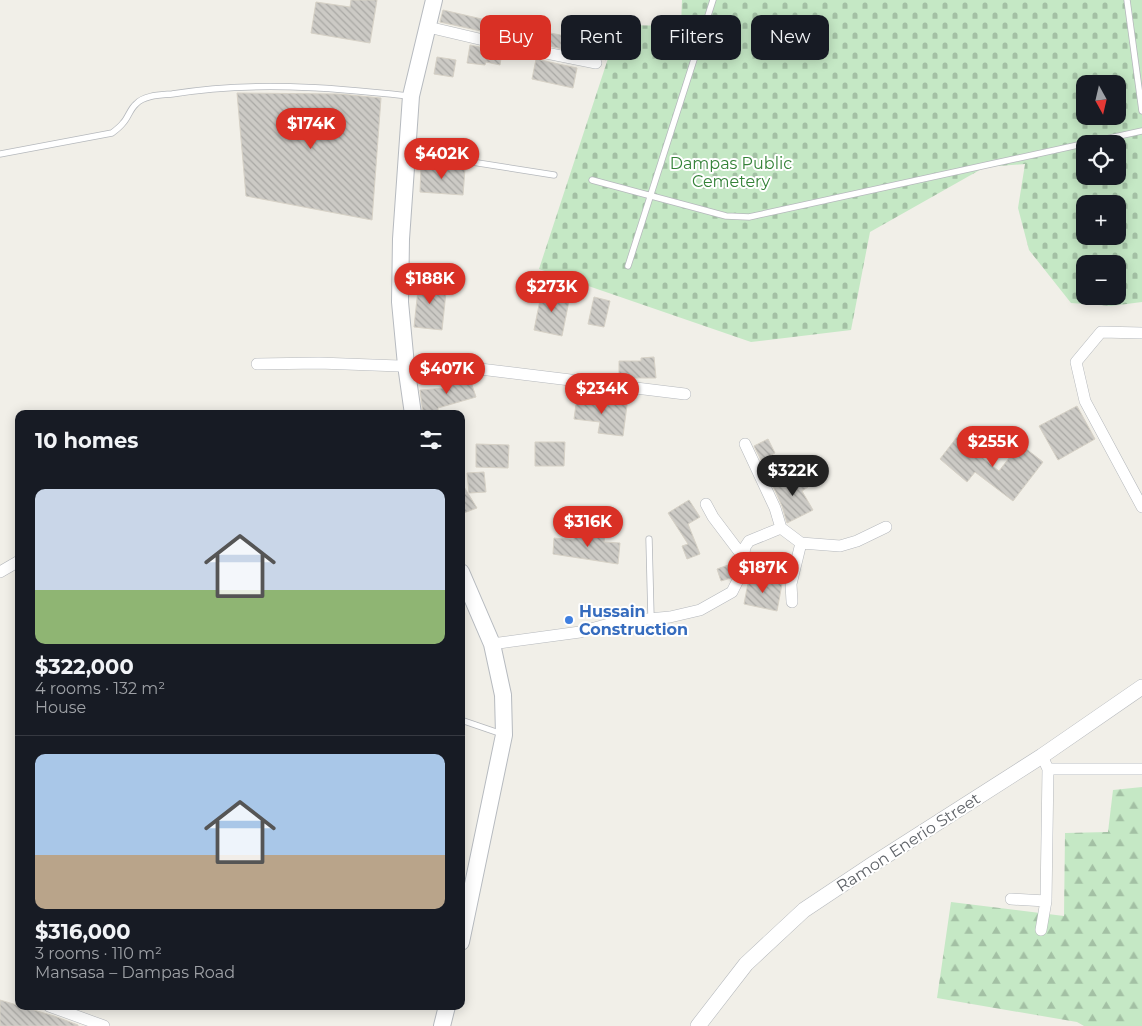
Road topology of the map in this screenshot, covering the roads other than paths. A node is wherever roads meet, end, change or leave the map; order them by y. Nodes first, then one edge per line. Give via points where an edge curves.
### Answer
1 (434, 0) edge
2 (713, 0) edge
3 (1127, 0) edge
4 (428, 27) junction
5 (596, 63) dead end
6 (411, 96) junction
7 (1142, 111) edge
8 (1142, 131) edge
9 (407, 152) junction
10 (0, 154) edge
11 (554, 174) dead end
12 (592, 180) dead end
13 (651, 196) junction
14 (628, 266) dead end
15 (1142, 333) edge
16 (257, 364) dead end
17 (406, 365) junction
18 (685, 394) dead end
19 (412, 410) edge
20 (745, 444) dead end
21 (706, 504) dead end
22 (1142, 507) edge
23 (886, 527) dead end
24 (781, 528) junction
25 (649, 539) dead end
26 (801, 543) junction
27 (744, 558) junction
28 (15, 563) edge
29 (0, 572) edge
30 (465, 581) edge
31 (792, 602) dead end
32 (651, 617) junction
33 (492, 644) junction
34 (1142, 687) edge
35 (465, 721) edge
36 (504, 735) junction
37 (1045, 763) junction
38 (1142, 769) edge
39 (1011, 899) dead end
40 (1046, 901) junction
41 (465, 923) edge
42 (1041, 930) dead end
43 (59, 1010) edge
44 (446, 1010) edge
45 (700, 1025) edge
46 (104, 1026) edge
47 (442, 1026) edge

1 - 4 main road
2 - 13 lane
3 - 7 lane
4 - 5 street
4 - 6 main road
6 - 9 main road
6 - 10 lane via 343,88 206,88 148,98 136,104 112,134
8 - 13 lane via 749,217 726,216
9 - 11 lane
9 - 17 main road via 400,266
12 - 13 lane
13 - 14 lane
15 - 22 street via 1101,332 1076,362 1085,401
16 - 17 street
17 - 18 street via 480,369
17 - 19 main road
20 - 24 street
21 - 27 street
23 - 26 street via 840,546
24 - 26 street
24 - 27 street via 749,542
25 - 32 lane
26 - 31 street via 791,584
27 - 32 street via 732,592 700,610
28 - 29 street
30 - 33 main road
32 - 33 street via 580,632
33 - 36 main road via 503,695
34 - 37 street, Ramon Enerio Street
35 - 36 lane
36 - 41 main road
37 - 38 street
37 - 40 street
37 - 45 street, Ramon Enerio Street via 873,864 804,910 746,964
39 - 40 street
40 - 42 street
43 - 46 street
44 - 47 main road

